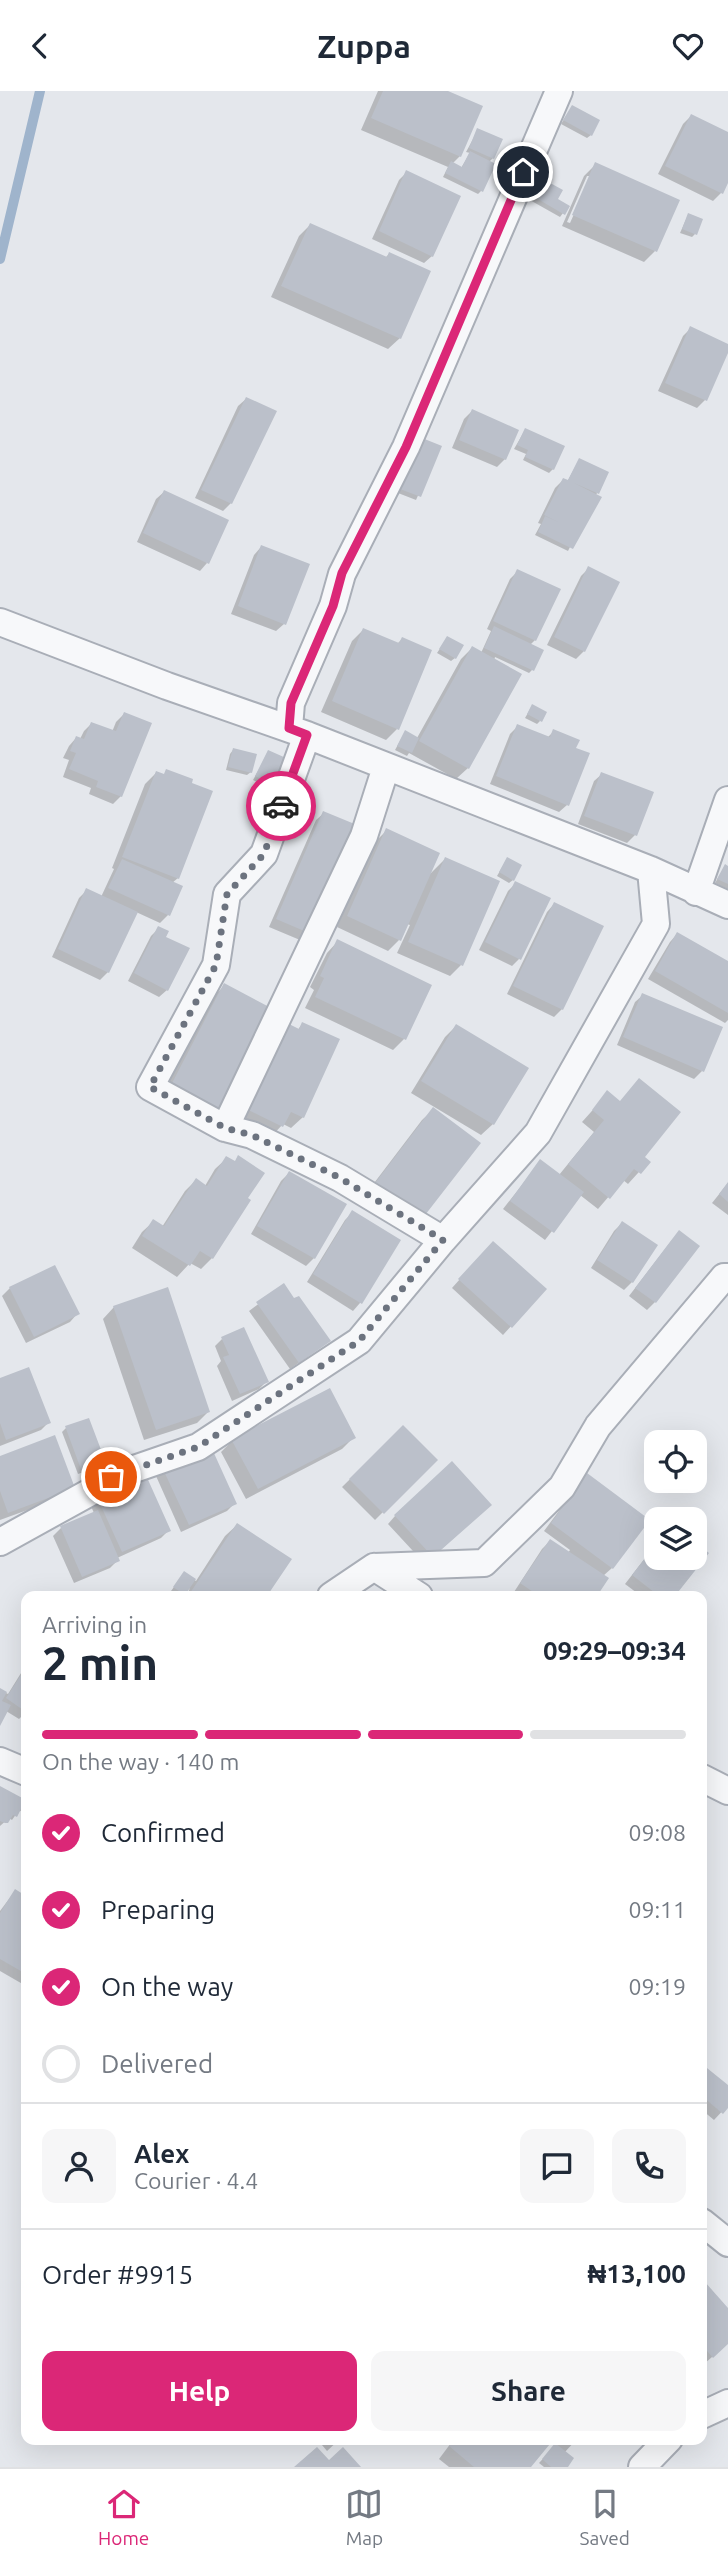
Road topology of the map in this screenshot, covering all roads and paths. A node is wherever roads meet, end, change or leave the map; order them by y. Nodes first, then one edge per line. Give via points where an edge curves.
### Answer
1 (559, 91) edge
2 (0, 622) edge
3 (298, 731) junction
4 (386, 767) junction
5 (728, 800) edge
6 (652, 870) junction
7 (695, 891) junction
8 (728, 905) edge
9 (225, 1128) junction
10 (443, 1240) junction
11 (728, 1277) edge
12 (0, 1542) edge
13 (374, 1567) junction
14 (338, 1591) edge
15 (411, 1591) edge
16 (0, 1761) edge
17 (21, 1770) edge
18 (707, 1780) edge
19 (728, 1791) edge
20 (707, 2226) edge
21 (728, 2243) edge
22 (728, 2403) edge
23 (707, 2413) edge
24 (664, 2445) edge
25 (642, 2467) edge

1 - 3 street via 412,435 342,573 333,606 291,703
2 - 3 street
3 - 4 street
3 - 9 street via 264,854 227,894 216,965 150,1087
4 - 6 street
4 - 9 street via 364,836
5 - 7 street
6 - 7 street
6 - 10 street via 656,924 538,1133
7 - 8 street
9 - 10 street via 252,1135 340,1178
10 - 12 street via 359,1341 198,1447 111,1477
11 - 13 street via 724,1276 598,1426 562,1487 484,1563
13 - 14 street
13 - 15 street
16 - 17 street
18 - 19 street
20 - 21 street
22 - 23 street
24 - 25 street

